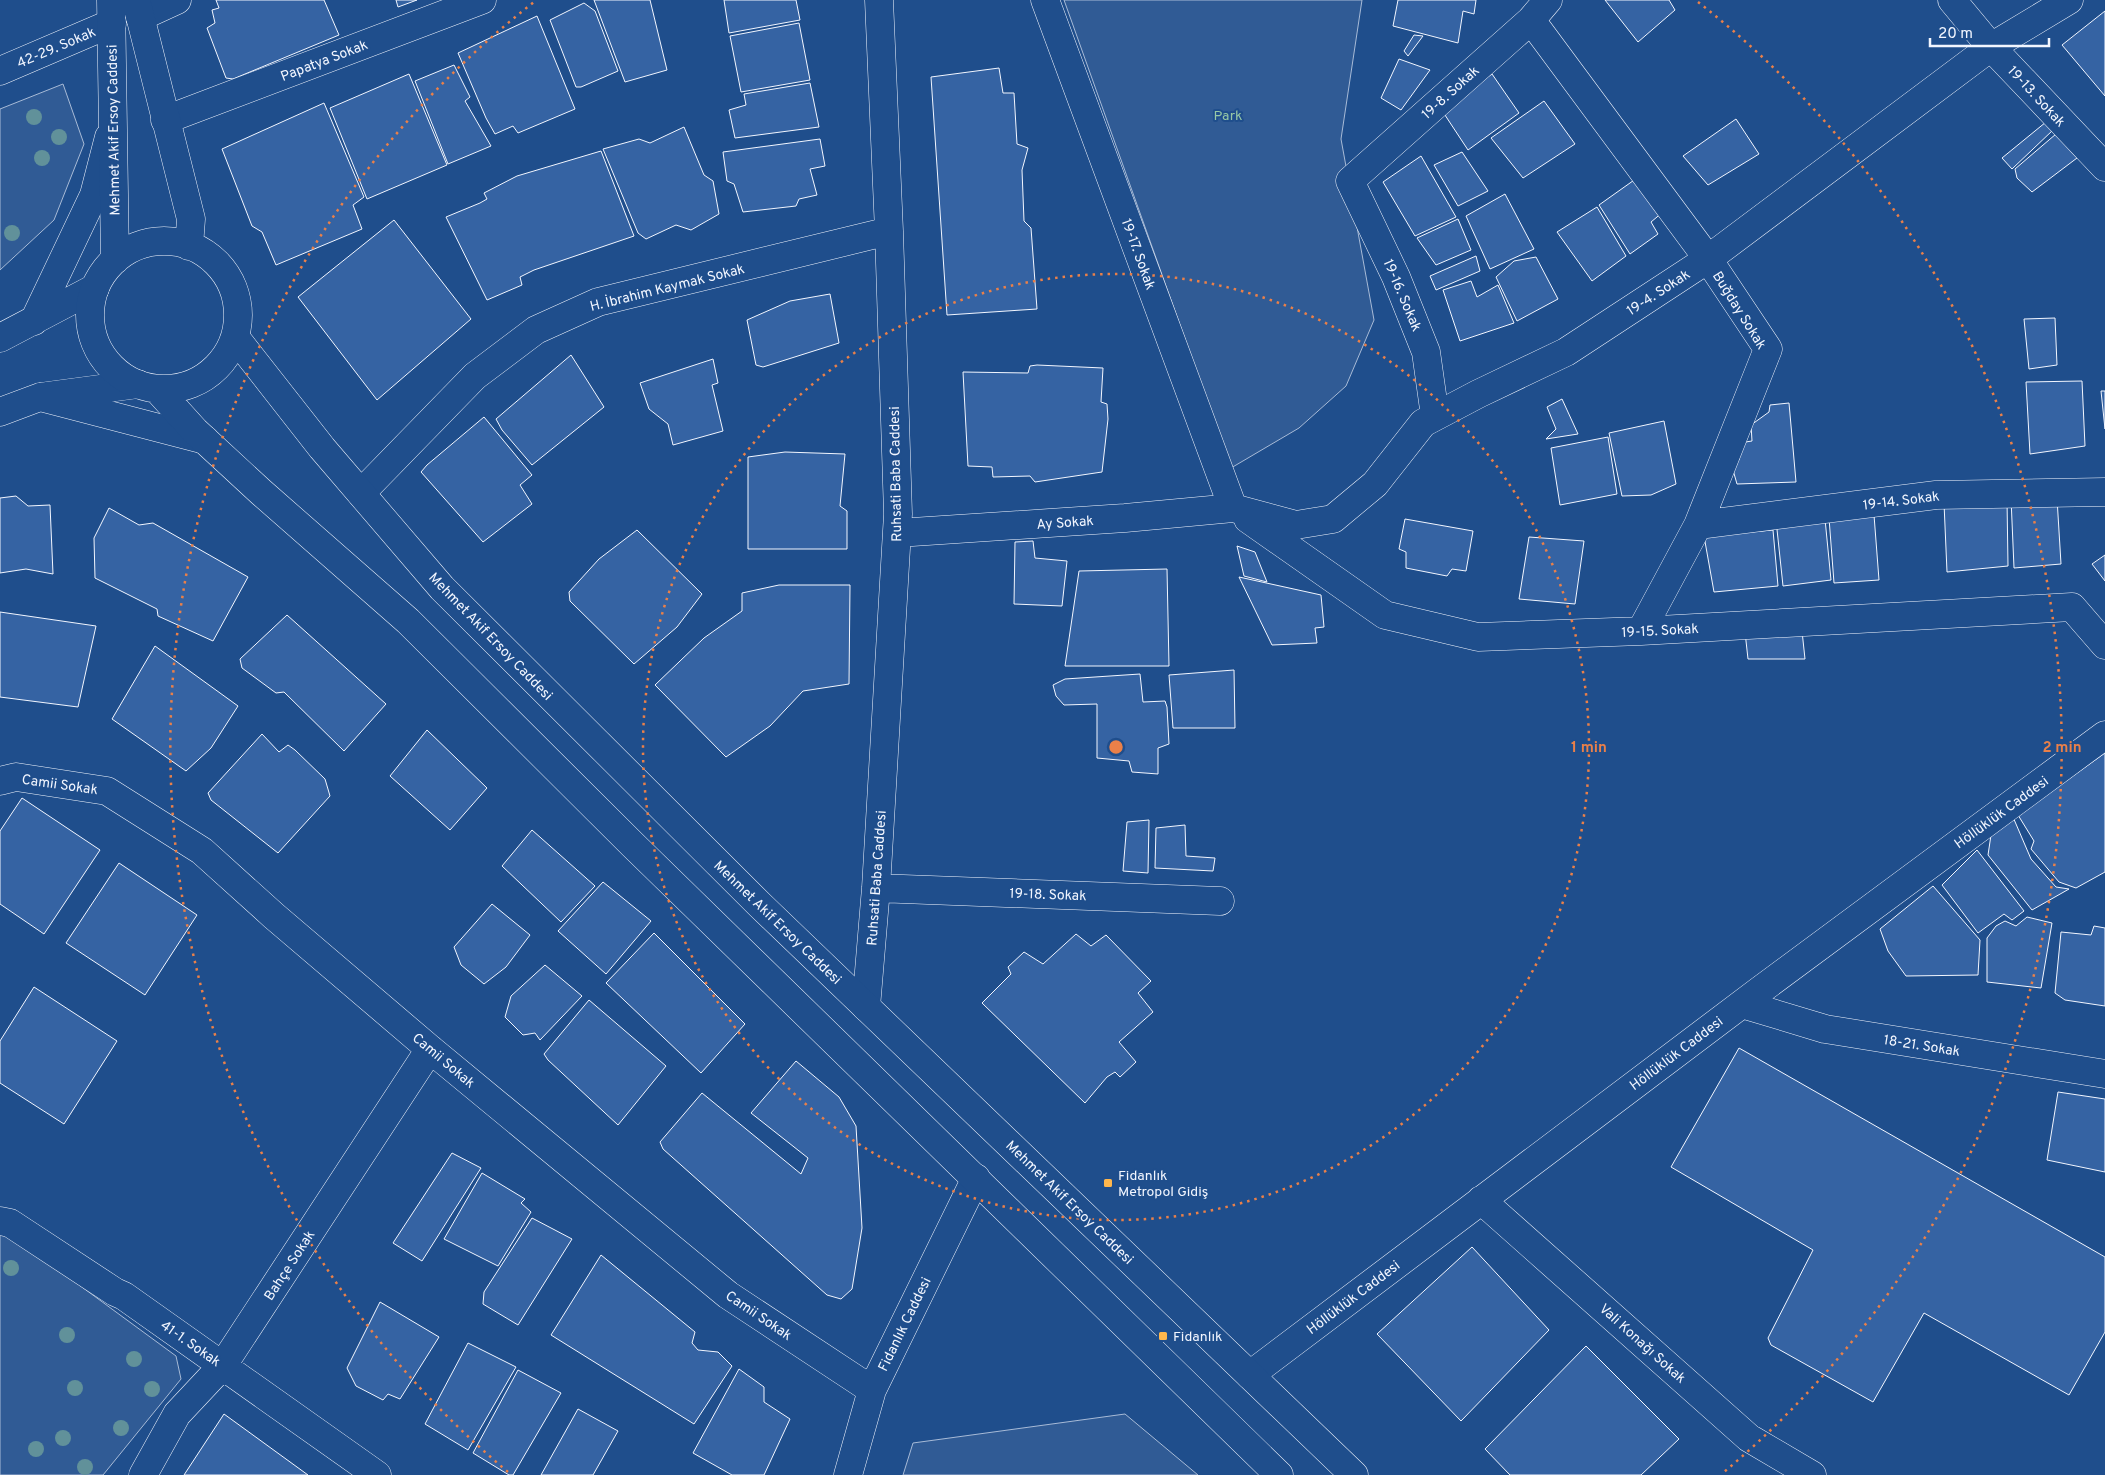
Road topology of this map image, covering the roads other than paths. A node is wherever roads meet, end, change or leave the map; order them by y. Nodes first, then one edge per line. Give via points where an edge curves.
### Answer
1 (177, 0) edge
2 (482, 0) edge
3 (879, 0) edge
4 (1045, 0) edge
5 (1952, 0) edge
6 (2069, 0) edge
7 (138, 8) edge
8 (1540, 10) edge
9 (111, 11) edge
10 (1991, 47) junction
11 (0, 71) edge
12 (113, 120) junction
13 (165, 120) junction
14 (2105, 167) edge
15 (1350, 181) joint
16 (889, 231) junction
17 (188, 246) junction
18 (115, 260) junction
19 (1708, 260) junction
20 (95, 288) junction
21 (34, 321) junction
22 (235, 337) junction
23 (0, 338) edge
24 (148, 386) junction
25 (40, 397) junction
26 (0, 412) edge
27 (1435, 416) junction
28 (205, 440) junction
29 (2105, 492) edge
30 (361, 493) junction
31 (1233, 508) junction
32 (1698, 526) junction
33 (897, 533) junction
34 (1641, 632) junction
35 (2105, 645) edge
36 (2105, 735) edge
37 (0, 781) edge
38 (876, 888) junction
39 (1220, 901) dead end
40 (1742, 1004) junction
41 (866, 1007) junction
42 (430, 1049) junction
43 (2105, 1074) edge
44 (976, 1178) junction
45 (1482, 1200) junction
46 (0, 1221) edge
47 (223, 1365) junction
48 (1250, 1375) junction
49 (872, 1390) junction
50 (143, 1475) edge
51 (377, 1475) edge
52 (848, 1475) edge
53 (1280, 1475) edge
54 (1354, 1475) edge
55 (1812, 1475) edge

1 - 7 street
2 - 13 street, Papatya Sokak
3 - 16 street, Ruhsati Baba Caddesi
4 - 31 street, 19-17. Sokak
5 - 10 street, 19-13. Sokak
6 - 10 street, 19-4. Sokak
7 - 13 street
8 - 15 street, 19-8. Sokak
8 - 19 street, Buğday Sokak
9 - 11 street, 42-29. Sokak
9 - 12 street, Mehmet Akif Ersoy Caddesi
10 - 14 street, 19-13. Sokak
10 - 19 street, 19-4. Sokak
12 - 18 street, Mehmet Akif Ersoy Caddesi
12 - 21 street via 94,196
13 - 17 street via 191,220
15 - 27 street, 19-16. Sokak via 1396,277 1426,352
16 - 30 street, H. İbrahim Kaymak Sokak via 598,302 536,330 475,376
16 - 33 street, Ruhsati Baba Caddesi
17 - 18 street via 152,242 135,247
17 - 22 street via 203,253 221,269 233,289 237,313
18 - 20 street
19 - 27 street, 19-4. Sokak via 1566,352
19 - 32 street, Buğday Sokak via 1768,349
20 - 21 street
20 - 24 street via 90,312 97,346 111,366 125,377
21 - 23 street
22 - 24 street via 224,358 208,375 176,388
22 - 30 street, Mehmet Akif Ersoy Caddesi
24 - 25 street
24 - 28 street
25 - 26 street
25 - 28 street
27 - 31 street, 19-4. Sokak via 1423,422 1375,484 1332,519 1296,525
28 - 44 street via 408,621
29 - 32 street, 19-14. Sokak via 1936,495
30 - 41 street, Mehmet Akif Ersoy Caddesi via 442,588 760,906
31 - 33 street, Ay Sokak
31 - 34 street, 19-15. Sokak via 1385,616 1478,637
32 - 34 street, Buğday Sokak
33 - 38 street, Ruhsati Baba Caddesi
34 - 35 street, 19-15. Sokak via 2072,607
36 - 40 street, Höllüklük Caddesi
37 - 42 street, Camii Sokak via 16,777 107,791 202,851
38 - 39 street, 19-18. Sokak
38 - 41 street, Ruhsati Baba Caddesi
40 - 43 street, 18-21. Sokak via 1825,1029
40 - 45 street, Höllüklük Caddesi
41 - 48 street, Mehmet Akif Ersoy Caddesi
42 - 47 street, Bahçe Sokak
42 - 49 street, Camii Sokak via 728,1295
44 - 49 street, Fidanlık Caddesi
44 - 53 street
45 - 48 street, Höllüklük Caddesi
45 - 55 street, Vali Konağı Sokak via 1749,1438
46 - 47 street, 41-1. Sokak via 10,1223 124,1296
47 - 50 street, Bahçe Sokak via 177,1414
47 - 51 street, 41-1. Sokak
48 - 54 street, Mehmet Akif Ersoy Caddesi
49 - 52 street, Fidanlık Caddesi

